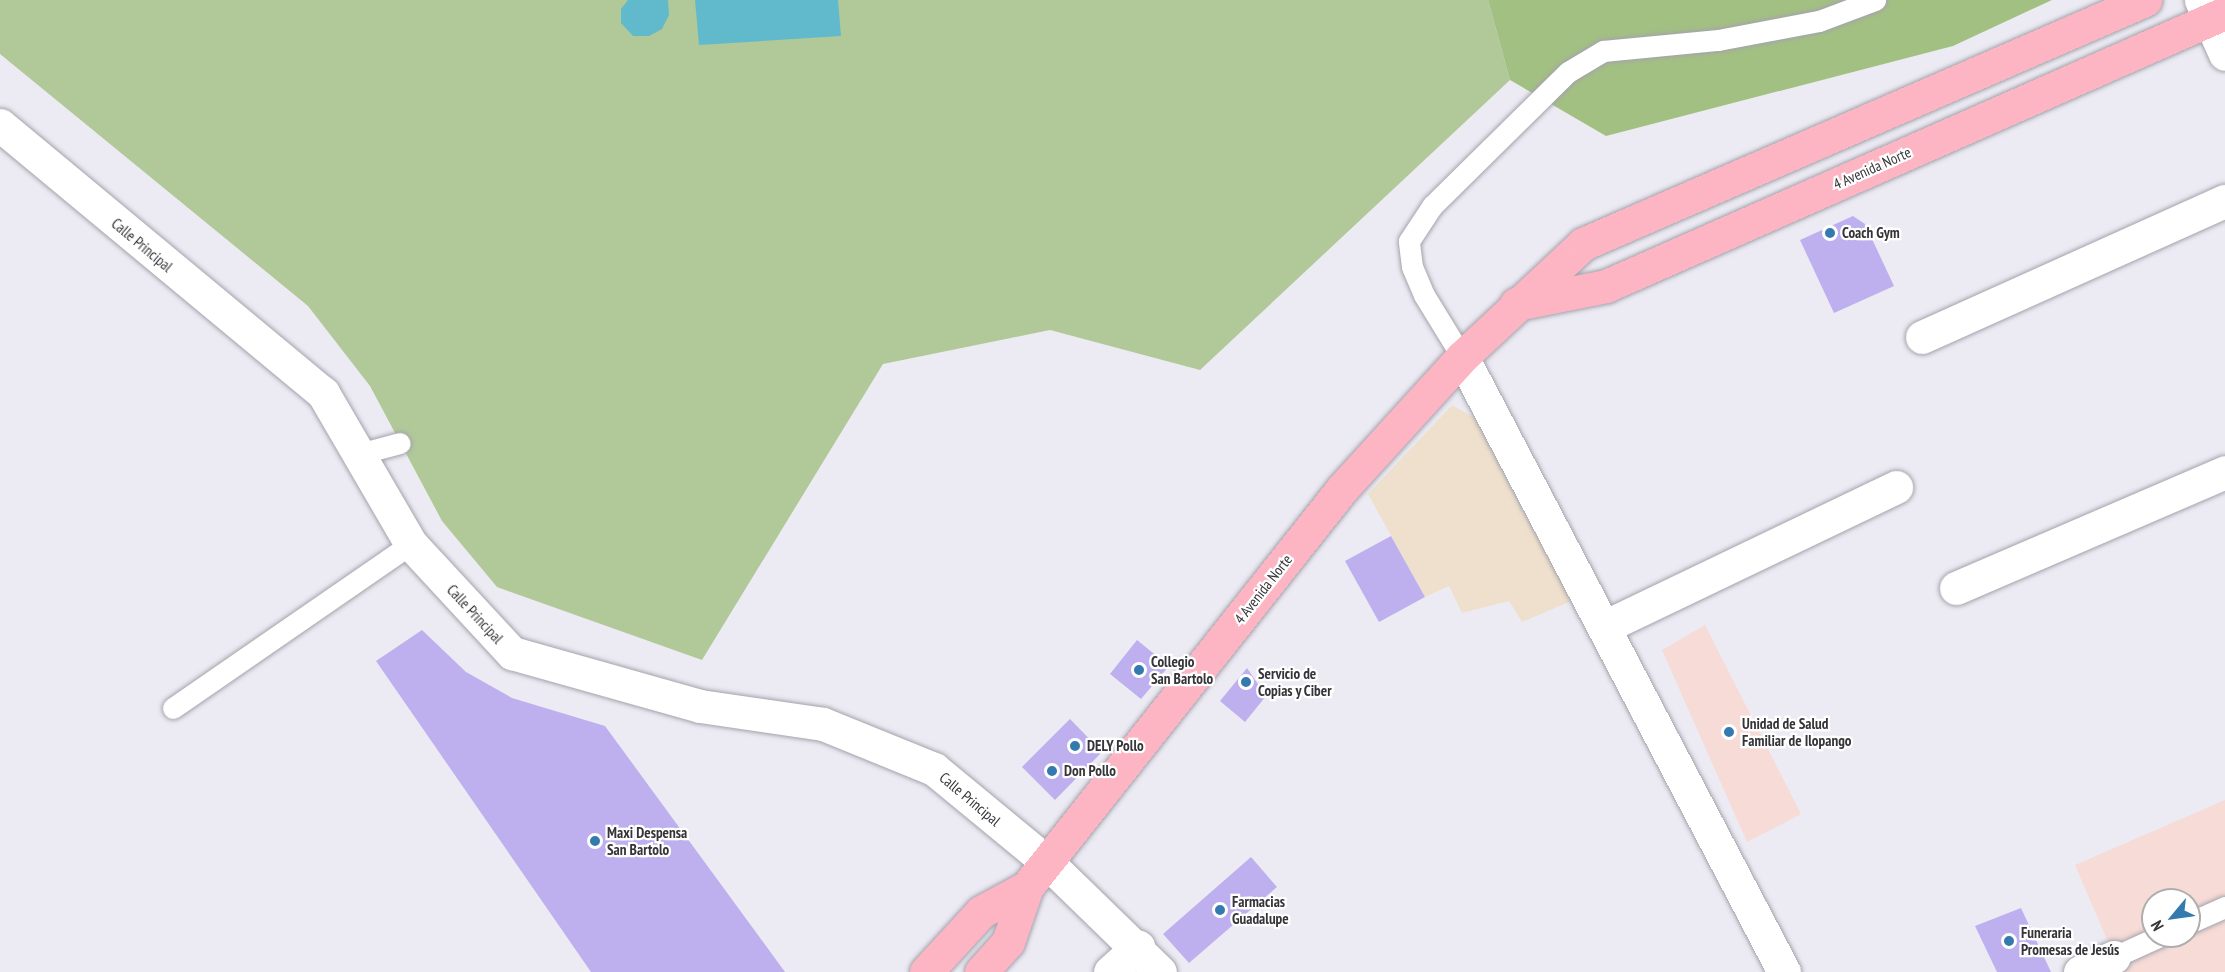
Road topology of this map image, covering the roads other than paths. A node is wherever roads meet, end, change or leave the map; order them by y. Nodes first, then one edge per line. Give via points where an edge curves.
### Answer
1 (1875, 0) edge
2 (2145, 0) edge
3 (2212, 11) edge
4 (2225, 54) edge
5 (0, 125) edge
6 (2225, 201) edge
7 (1514, 304) junction
8 (1922, 337) dead end
9 (1462, 357) junction
10 (400, 443) dead end
11 (359, 454) junction
12 (2225, 472) edge
13 (1896, 487) dead end
14 (411, 544) junction
15 (1956, 588) dead end
16 (1604, 627) junction
17 (173, 708) dead end
18 (1038, 875) junction
19 (2225, 907) edge
20 (2201, 918) edge
21 (2141, 945) edge
22 (1138, 947) junction
23 (2114, 957) joint
24 (926, 972) edge
25 (981, 972) edge
26 (1110, 972) edge
27 (1160, 972) edge
28 (1784, 972) edge
29 (2080, 972) edge

1 - 9 lane via 1819,21 1718,40 1603,51 1568,72 1432,206 1409,241 1412,267 1424,295
2 - 7 main road, 4 Avenida Norte via 1582,244
3 - 4 street
3 - 7 main road, 4 Avenida Norte via 1606,286
5 - 11 street, Calle Principal via 323,393
6 - 8 street
7 - 9 main road, 4 Avenida Norte
9 - 16 street
9 - 18 main road, 4 Avenida Norte via 1342,489
10 - 11 lane
11 - 14 street, Calle Principal
12 - 15 street
13 - 16 street
14 - 17 lane
14 - 18 street, Calle Principal via 512,653 700,706 823,724 934,769
16 - 28 street
18 - 22 street, Calle Principal
18 - 24 main road via 981,912
18 - 25 main road via 1008,942
19 - 20 lane
21 - 23 lane
22 - 26 street
22 - 27 street, Calle Principal
23 - 29 street

